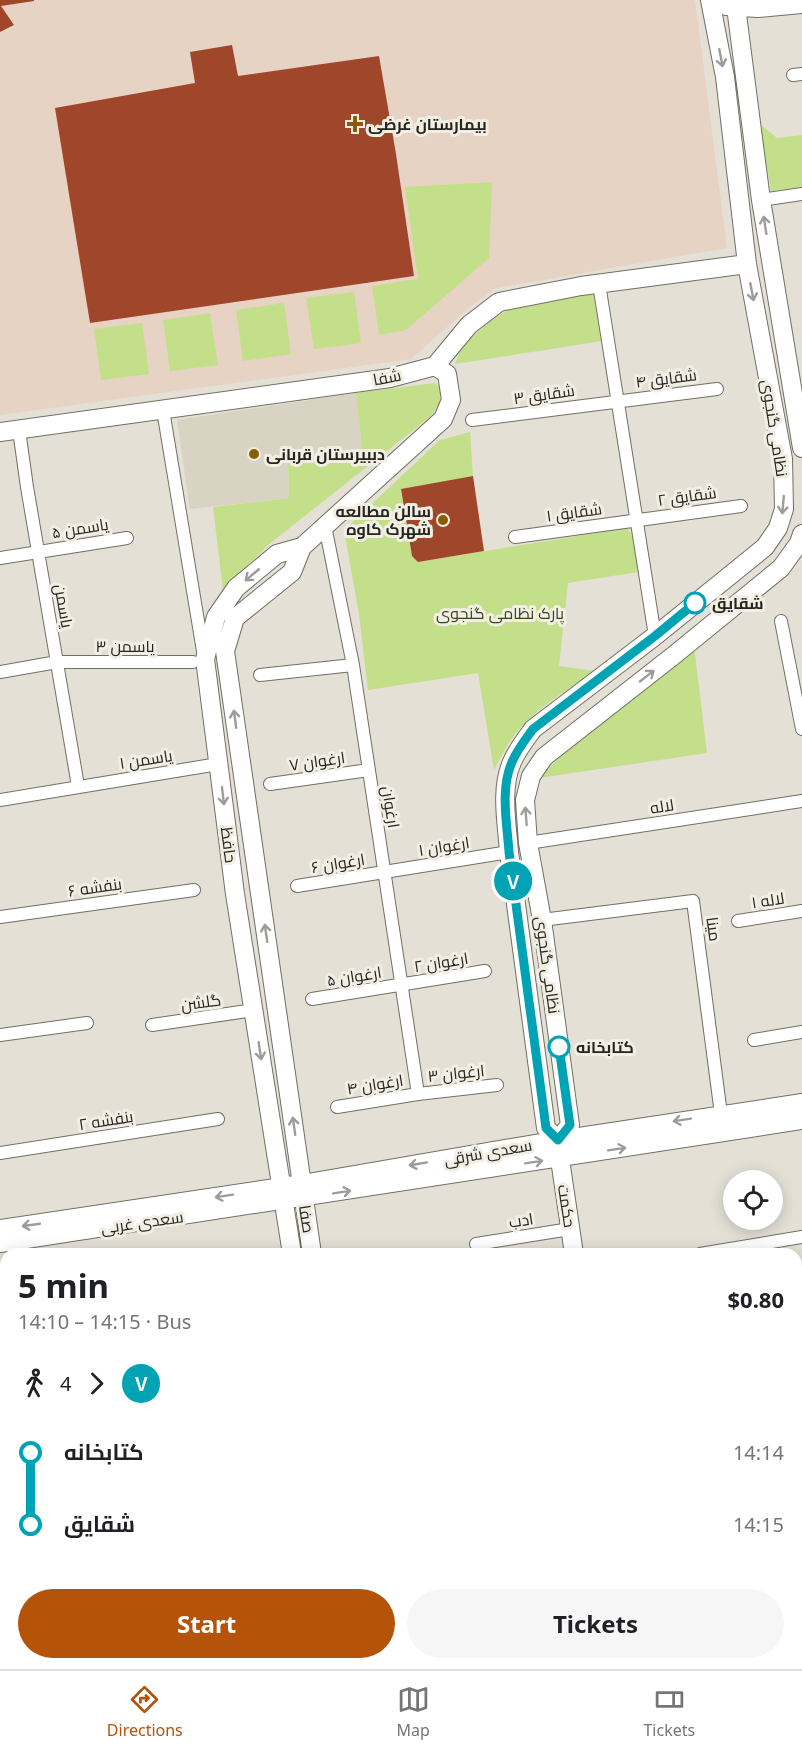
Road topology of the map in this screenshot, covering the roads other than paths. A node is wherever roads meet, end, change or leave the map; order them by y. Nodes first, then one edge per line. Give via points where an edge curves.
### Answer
1 (710, 0) edge
2 (715, 0) edge
3 (802, 4) edge
4 (736, 7) junction
5 (752, 130) junction
6 (731, 133) junction
7 (802, 194) edge
8 (761, 200) junction
9 (747, 264) junction
10 (599, 284) junction
11 (786, 356) junction
12 (765, 360) junction
13 (435, 366) junction
14 (717, 389) dead end
15 (619, 400) junction
16 (163, 410) junction
17 (472, 420) dead end
18 (19, 430) junction
19 (0, 432) edge
20 (802, 441) edge
21 (741, 506) dead end
22 (637, 520) junction
23 (325, 526) junction
24 (802, 534) edge
25 (515, 537) dead end
26 (127, 538) dead end
27 (302, 547) junction
28 (38, 552) junction
29 (0, 558) edge
30 (781, 621) dead end
31 (655, 636) junction
32 (673, 656) junction
33 (199, 660) junction
34 (57, 662) junction
35 (353, 665) junction
36 (0, 672) edge
37 (260, 675) dead end
38 (802, 729) edge
39 (240, 757) junction
40 (218, 764) junction
41 (369, 770) junction
42 (270, 784) dead end
43 (78, 786) junction
44 (0, 800) edge
45 (802, 801) edge
46 (528, 843) junction
47 (509, 852) junction
48 (384, 872) junction
49 (297, 886) dead end
50 (194, 890) dead end
51 (802, 911) edge
52 (0, 917) edge
53 (542, 920) junction
54 (738, 921) dead end
55 (485, 971) dead end
56 (401, 985) junction
57 (312, 999) dead end
58 (254, 1010) junction
59 (87, 1023) dead end
60 (153, 1025) dead end
61 (802, 1032) edge
62 (0, 1035) edge
63 (754, 1040) dead end
64 (497, 1085) dead end
65 (418, 1094) junction
66 (802, 1103) edge
67 (337, 1107) dead end
68 (720, 1114) junction
69 (218, 1119) dead end
70 (802, 1120) edge
71 (559, 1149) junction
72 (0, 1153) edge
73 (303, 1191) junction
74 (283, 1194) junction
75 (570, 1229) junction
76 (802, 1238) edge
77 (5, 1239) edge
78 (476, 1244) dead end
79 (291, 1248) edge
80 (311, 1248) edge
81 (573, 1248) edge
82 (746, 1248) edge

1 -> 6 street, نظامی گنجوی
2 - 4 street
3 - 4 street
4 - 5 street, نظامی گنجوی
5 - 6 street
5 - 8 street, نظامی گنجوی
6 - 9 street, نظامی گنجوی
7 - 8 street
11 -> 8 street, نظامی گنجوی
9 - 10 street
9 -> 12 street, نظامی گنجوی
10 - 13 street via 499,302 469,325
10 - 15 street
11 - 12 street
11 - 20 street, نظامی گنجوی
12 -> 31 street, نظامی گنجوی via 783,459 784,509 778,528 765,547
13 - 16 street, شفا via 390,378
13 - 23 street, حافظ via 447,374 451,400 443,419
14 - 15 street, شقایق ۴
15 - 17 street, شقایق ۳
15 - 22 street
16 - 18 street, شفا
16 - 33 street
18 - 19 street, شفا
18 - 28 street, یاسمن
21 - 22 street, شقایق ۲
22 - 25 street, شقایق ۱
22 - 31 street
23 - 27 street, حافظ
23 - 35 street, ارغوان
24 - 32 street, نظامی گنجوی via 781,568
26 - 28 street, یاسمن ۵
27 -> 33 street, حافظ via 277,554 236,588 216,617
39 -> 27 street, حافظ via 225,651 235,618 292,572
28 - 29 street, یاسمن ۵
28 - 34 street, یاسمن
30 - 38 street
31 - 32 street
31 - 47 street, نظامی گنجوی via 550,714 522,744 511,764 506,787
46 -> 32 street, نظامی گنجوی via 525,800 531,776 543,757
33 - 34 street, یاسمن ۳
33 - 40 street, حافظ
34 - 36 street, یاسمن ۳
34 - 43 street, یاسمن
35 - 37 street
35 - 41 street, ارغوان
39 - 40 street
73 -> 39 street, حافظ
40 - 43 street, یاسمن ۱
40 -> 58 street, حافظ
41 - 42 street, ارغوان ۷
41 - 48 street, ارغوان
43 - 44 street, یاسمن ۱
45 - 46 street, لاله
46 - 53 street, نظامی گنجوی
47 - 48 street, ارغوان ۱
47 - 71 street, نظامی گنجوی via 546,1128
48 - 49 street, ارغوان ۶
48 - 56 street, ارغوان
50 - 52 street, بنفشه ۶
51 - 54 street, لاله ۱
53 - 68 street, مینا via 693,901
53 - 71 street, نظامی گنجوی via 570,1125
55 - 56 street, ارغوان ۲
56 - 57 street, ارغوان ۵
56 - 65 street, ارغوان
58 - 60 street, گلشن
58 -> 74 street, حافظ
59 - 62 street
61 - 63 street
64 - 65 street, ارغوان ۳
65 - 67 street, ارغوان ۴
66 - 68 street, سعدی شرقی
68 -> 71 street, سعدی شرقی
69 - 72 street, بنفشه ۲
71 -> 70 street, سعدی شرقی
71 - 73 street, سعدی شرقی
71 - 75 street, حکمت
73 - 74 street, سعدی شرقی
73 - 80 street, صفا
74 - 77 street, سعدی غربی
74 - 79 street, صفا
75 - 78 street, ادب
75 - 81 street, حکمت
76 - 82 street

